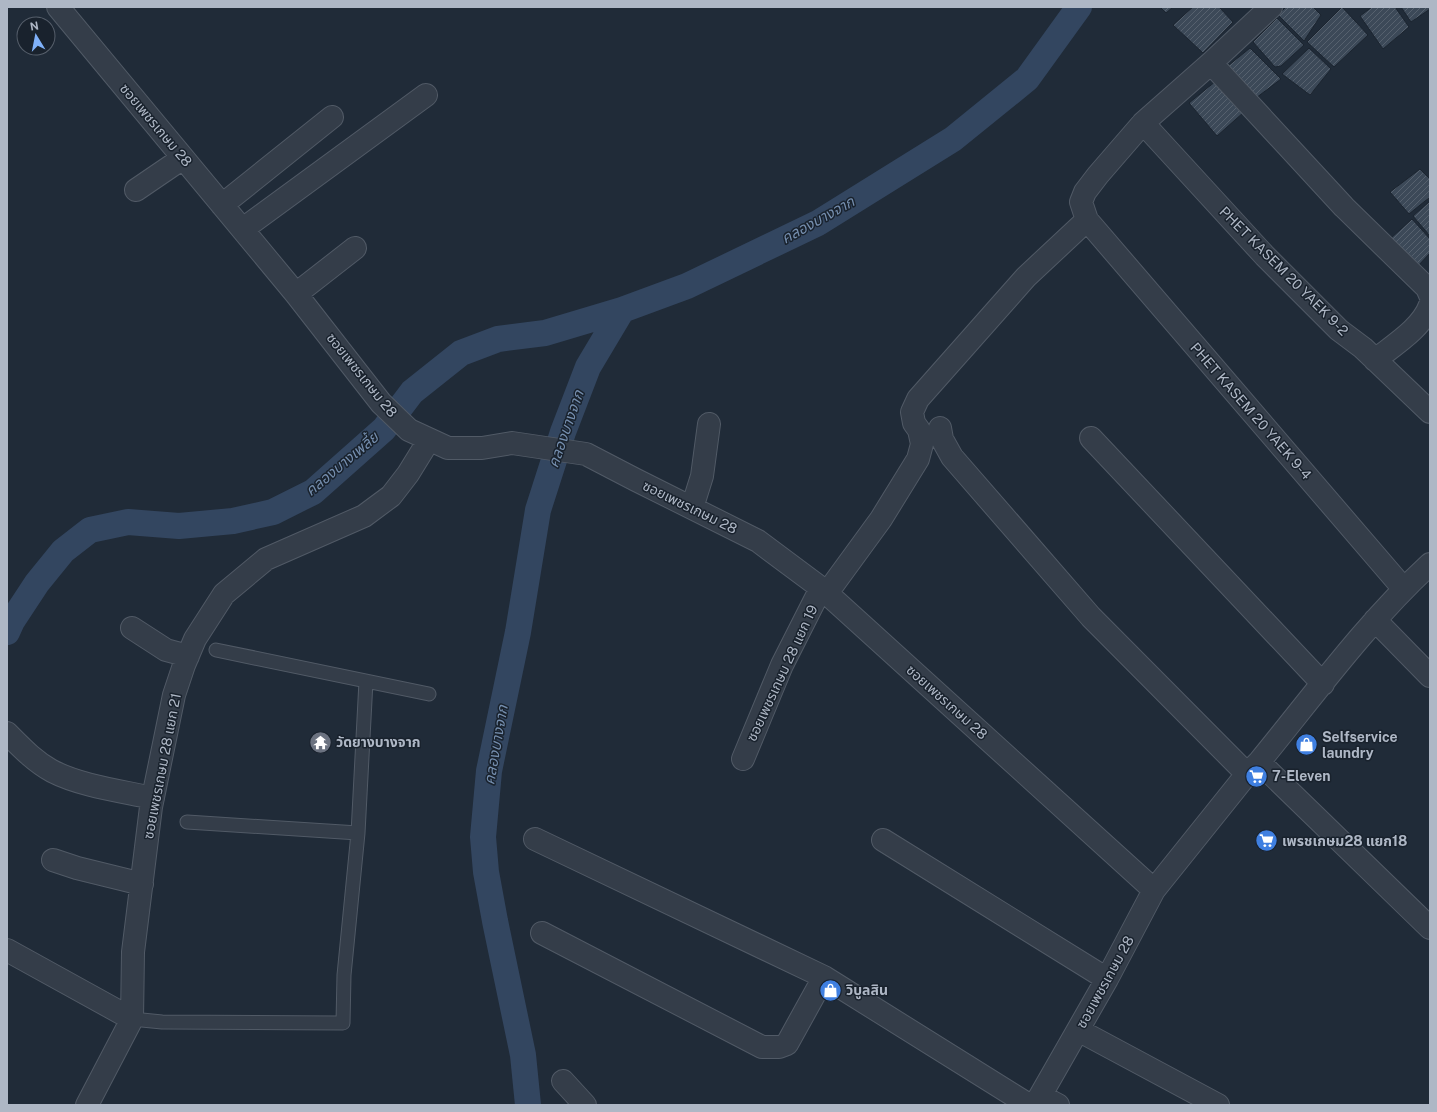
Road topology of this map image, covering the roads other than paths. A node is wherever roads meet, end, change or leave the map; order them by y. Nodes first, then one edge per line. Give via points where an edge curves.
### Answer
1 (58, 7) edge
2 (1271, 7) edge
3 (1212, 63) junction
4 (426, 95) dead end
5 (332, 117) dead end
6 (1144, 123) junction
7 (183, 158) junction
8 (136, 190) dead end
9 (222, 205) junction
10 (1093, 226) junction
11 (243, 229) junction
12 (355, 248) dead end
13 (296, 294) junction
14 (1430, 295) edge
15 (1430, 305) edge
16 (1375, 360) junction
17 (1430, 412) edge
18 (709, 424) dead end
19 (940, 428) dead end
20 (1091, 438) dead end
21 (429, 440) junction
22 (692, 508) junction
23 (1430, 564) edge
24 (1403, 588) junction
25 (824, 590) junction
26 (1375, 620) junction
27 (132, 628) dead end
28 (216, 650) dead end
29 (188, 656) junction
30 (1430, 676) edge
31 (366, 681) junction
32 (1322, 684) junction
33 (429, 694) dead end
34 (7, 733) edge
35 (743, 759) dead end
36 (1253, 768) junction
37 (153, 798) junction
38 (187, 822) dead end
39 (358, 833) junction
40 (535, 839) dead end
41 (883, 840) dead end
42 (53, 860) dead end
43 (142, 884) junction
44 (1154, 890) junction
45 (1430, 928) edge
46 (542, 933) dead end
47 (7, 950) edge
48 (824, 978) junction
49 (1107, 979) junction
50 (132, 1019) junction
51 (1078, 1030) junction
52 (563, 1081) dead end
53 (1041, 1103) edge
54 (87, 1105) edge
55 (585, 1105) edge
56 (1218, 1105) edge

1 - 7 street, ซอยเพชรเกษม 28
2 - 3 street
3 - 6 street
3 - 14 street via 1344,207 1427,288
4 - 11 street
5 - 9 street
6 - 10 street via 1085,192 1081,202
6 - 16 street, PHET KASEM 20 YAEK 9-2 via 1265,256 1339,330
7 - 8 street
7 - 9 street, ซอยเพชรเกษม 28
9 - 11 street, ซอยเพชรเกษม 28
10 - 24 street, PHET KASEM 20 YAEK 9-4
10 - 25 street, ซอยเพชรเกษม 28 แยก 19 via 1026,277 918,399 912,412 922,444 918,459 881,519
11 - 13 street, ซอยเพชรเกษม 28
12 - 13 street
13 - 21 street, ซอยเพชรเกษม 28 via 381,403 409,430
15 - 16 street via 1419,324
16 - 17 street, PHET KASEM 20 YAEK 9-2
18 - 22 street via 702,476
19 - 36 street via 942,439 952,457 1091,617
20 - 32 street
21 - 22 street, ซอยเพชรเกษม 28 via 448,448 482,448 512,443 586,454
21 - 29 street, ซอยเพชรเกษม 28 แยก 21 via 391,496 364,516 266,558 248,572 224,594 195,639
22 - 25 street, ซอยเพชรเกษม 28 via 758,541
23 - 24 street
24 - 26 street
25 - 35 street, ซอยเพชรเกษม 28 แยก 19 via 782,664
25 - 44 street, ซอยเพชรเกษม 28
26 - 30 street
26 - 32 street
27 - 29 street via 166,650
28 - 31 lane
29 - 37 street, ซอยเพชรเกษม 28 แยก 21 via 174,695
31 - 33 lane
31 - 39 lane
32 - 36 street
34 - 37 street via 28,754 52,771 82,782
36 - 44 street
36 - 45 street
37 - 43 street, ซอยเพชรเกษม 28 แยก 21
38 - 39 lane
39 - 50 lane via 344,975 343,1023 162,1022
40 - 48 street
41 - 49 street
42 - 43 street
43 - 50 street, ซอยเพชรเกษม 28 แยก 21 via 133,952
44 - 49 street, ซอยเพชรเกษม 28
46 - 48 street via 762,1047 779,1047 787,1044
47 - 50 street
48 - 53 street
49 - 51 street, ซอยเพชรเกษม 28
50 - 54 street, ซอยเพชรเกษม 28 แยก 21
51 - 53 street, ซอยเพชรเกษม 28
51 - 56 street
52 - 55 street

